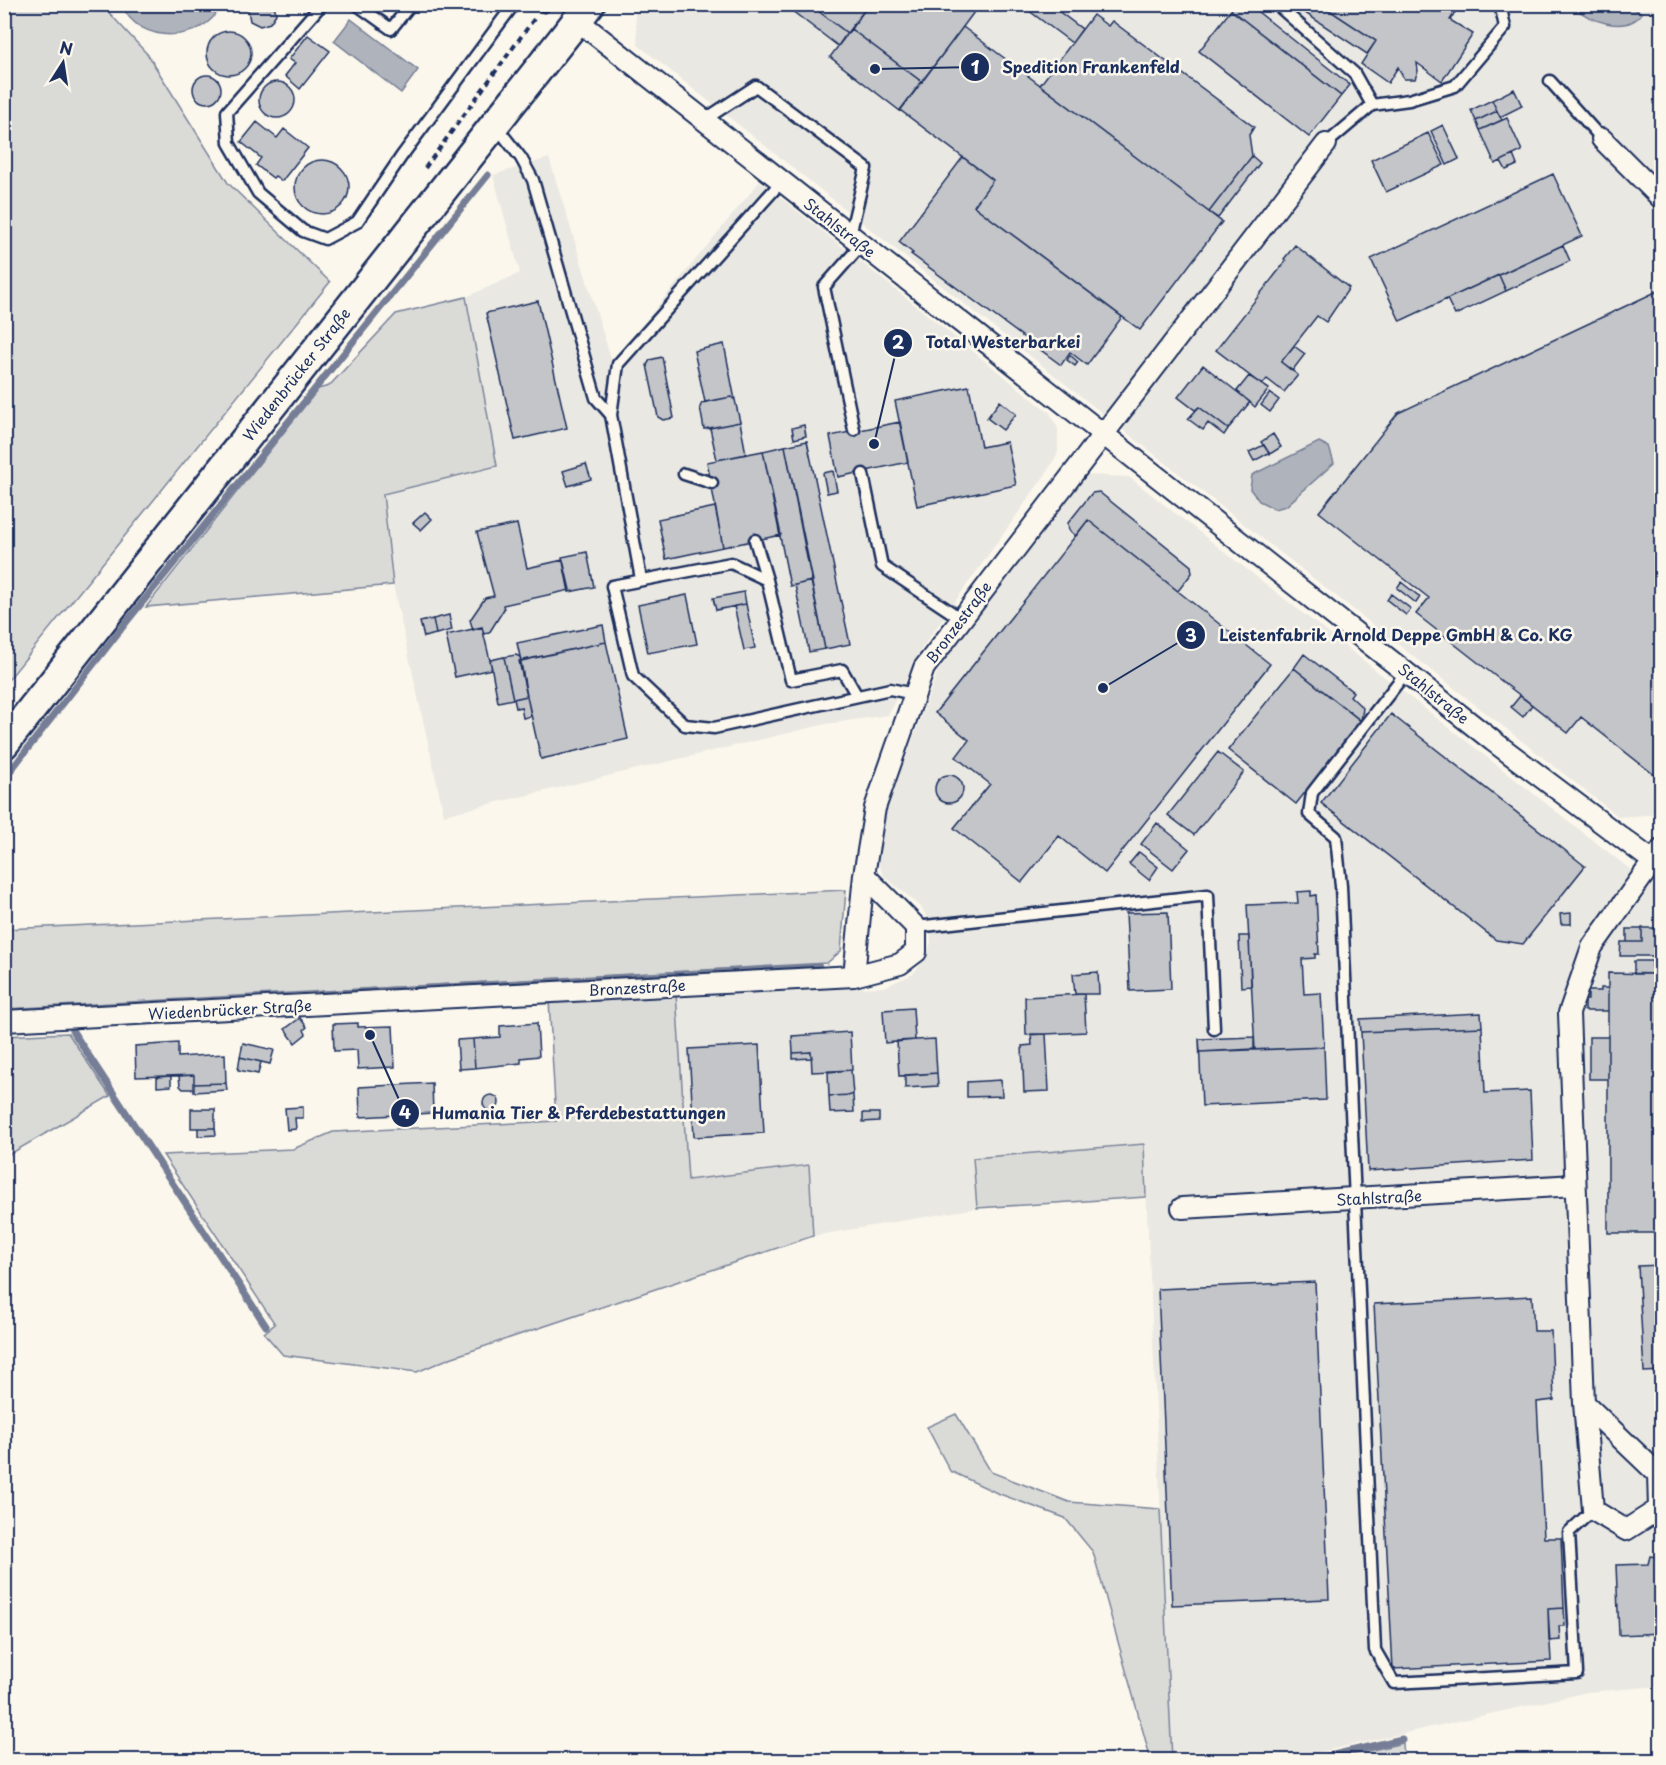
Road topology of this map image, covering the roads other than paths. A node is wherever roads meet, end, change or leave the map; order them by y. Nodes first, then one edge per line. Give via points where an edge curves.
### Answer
1 (321, 4) edge
2 (356, 4) edge
3 (411, 4) edge
4 (514, 4) edge
5 (1276, 4) edge
6 (1500, 4) edge
7 (583, 12) edge
8 (1550, 81) dead end
9 (1372, 105) junction
10 (704, 120) junction
11 (494, 124) junction
12 (1602, 139) joint
13 (1326, 144) joint
14 (782, 181) junction
15 (1662, 199) edge
16 (856, 239) junction
17 (610, 415) junction
18 (854, 430) dead end
19 (1104, 433) junction
20 (684, 474) dead end
21 (863, 474) dead end
22 (712, 483) dead end
23 (755, 540) dead end
24 (641, 579) junction
25 (767, 580) junction
26 (960, 618) junction
27 (1407, 671) junction
28 (915, 694) junction
29 (857, 696) junction
30 (4, 744) edge
31 (1658, 860) edge
32 (864, 875) junction
33 (916, 927) junction
34 (854, 976) junction
35 (455, 996) joint
36 (4, 1021) edge
37 (1214, 1029) dead end
38 (1575, 1185) junction
39 (1354, 1198) junction
40 (1182, 1208) dead end
41 (1584, 1403) junction
42 (1593, 1510) junction

1 - 4 lane via 227,112 229,143 258,193 303,231 325,238 357,222
2 - 3 lane via 391,29
5 - 9 lane via 1354,73
6 - 9 lane via 1505,27 1455,86 1409,100
7 - 10 street, Stahlstraße
7 - 11 main road, Wiedenbrücker Straße
8 - 12 lane
9 - 13 lane
10 - 14 street, Stahlstraße
10 - 16 lane via 756,86 866,168
11 - 17 lane via 533,180 596,398
11 - 30 main road, Wiedenbrücker Straße
12 - 15 street
13 - 19 street
14 - 16 street, Stahlstraße
14 - 17 lane via 618,364
16 - 18 lane via 824,287
16 - 19 street, Stahlstraße
17 - 24 lane
19 - 26 street, Bronzestraße
19 - 27 street, Stahlstraße
20 - 22 lane
21 - 26 lane via 882,566
23 - 25 lane
24 - 25 lane via 731,563
24 - 29 lane via 612,586 633,676 685,725 714,728
25 - 29 lane via 791,680 842,670
26 - 28 street, Bronzestraße via 924,668
27 - 31 street, Stahlstraße
27 - 39 lane via 1312,793 1309,814 1336,837
28 - 29 lane via 890,689
28 - 32 street, Bronzestraße via 875,808
31 - 38 street, Stahlstraße via 1592,946 1569,1013
32 - 33 street
32 - 34 street, Bronzestraße
33 - 34 street, Bronzestraße via 916,952 900,964
33 - 37 lane via 1208,895
34 - 35 street, Bronzestraße
35 - 36 street, Wiedenbrücker Straße
38 - 39 street, Stahlstraße
38 - 41 street, Stahlstraße
39 - 40 street, Stahlstraße
39 - 42 lane via 1375,1650 1394,1683 1577,1673 1569,1532
41 - 42 street, Stahlstraße
41 - 42 street via 1659,1474 1659,1509 1626,1530

